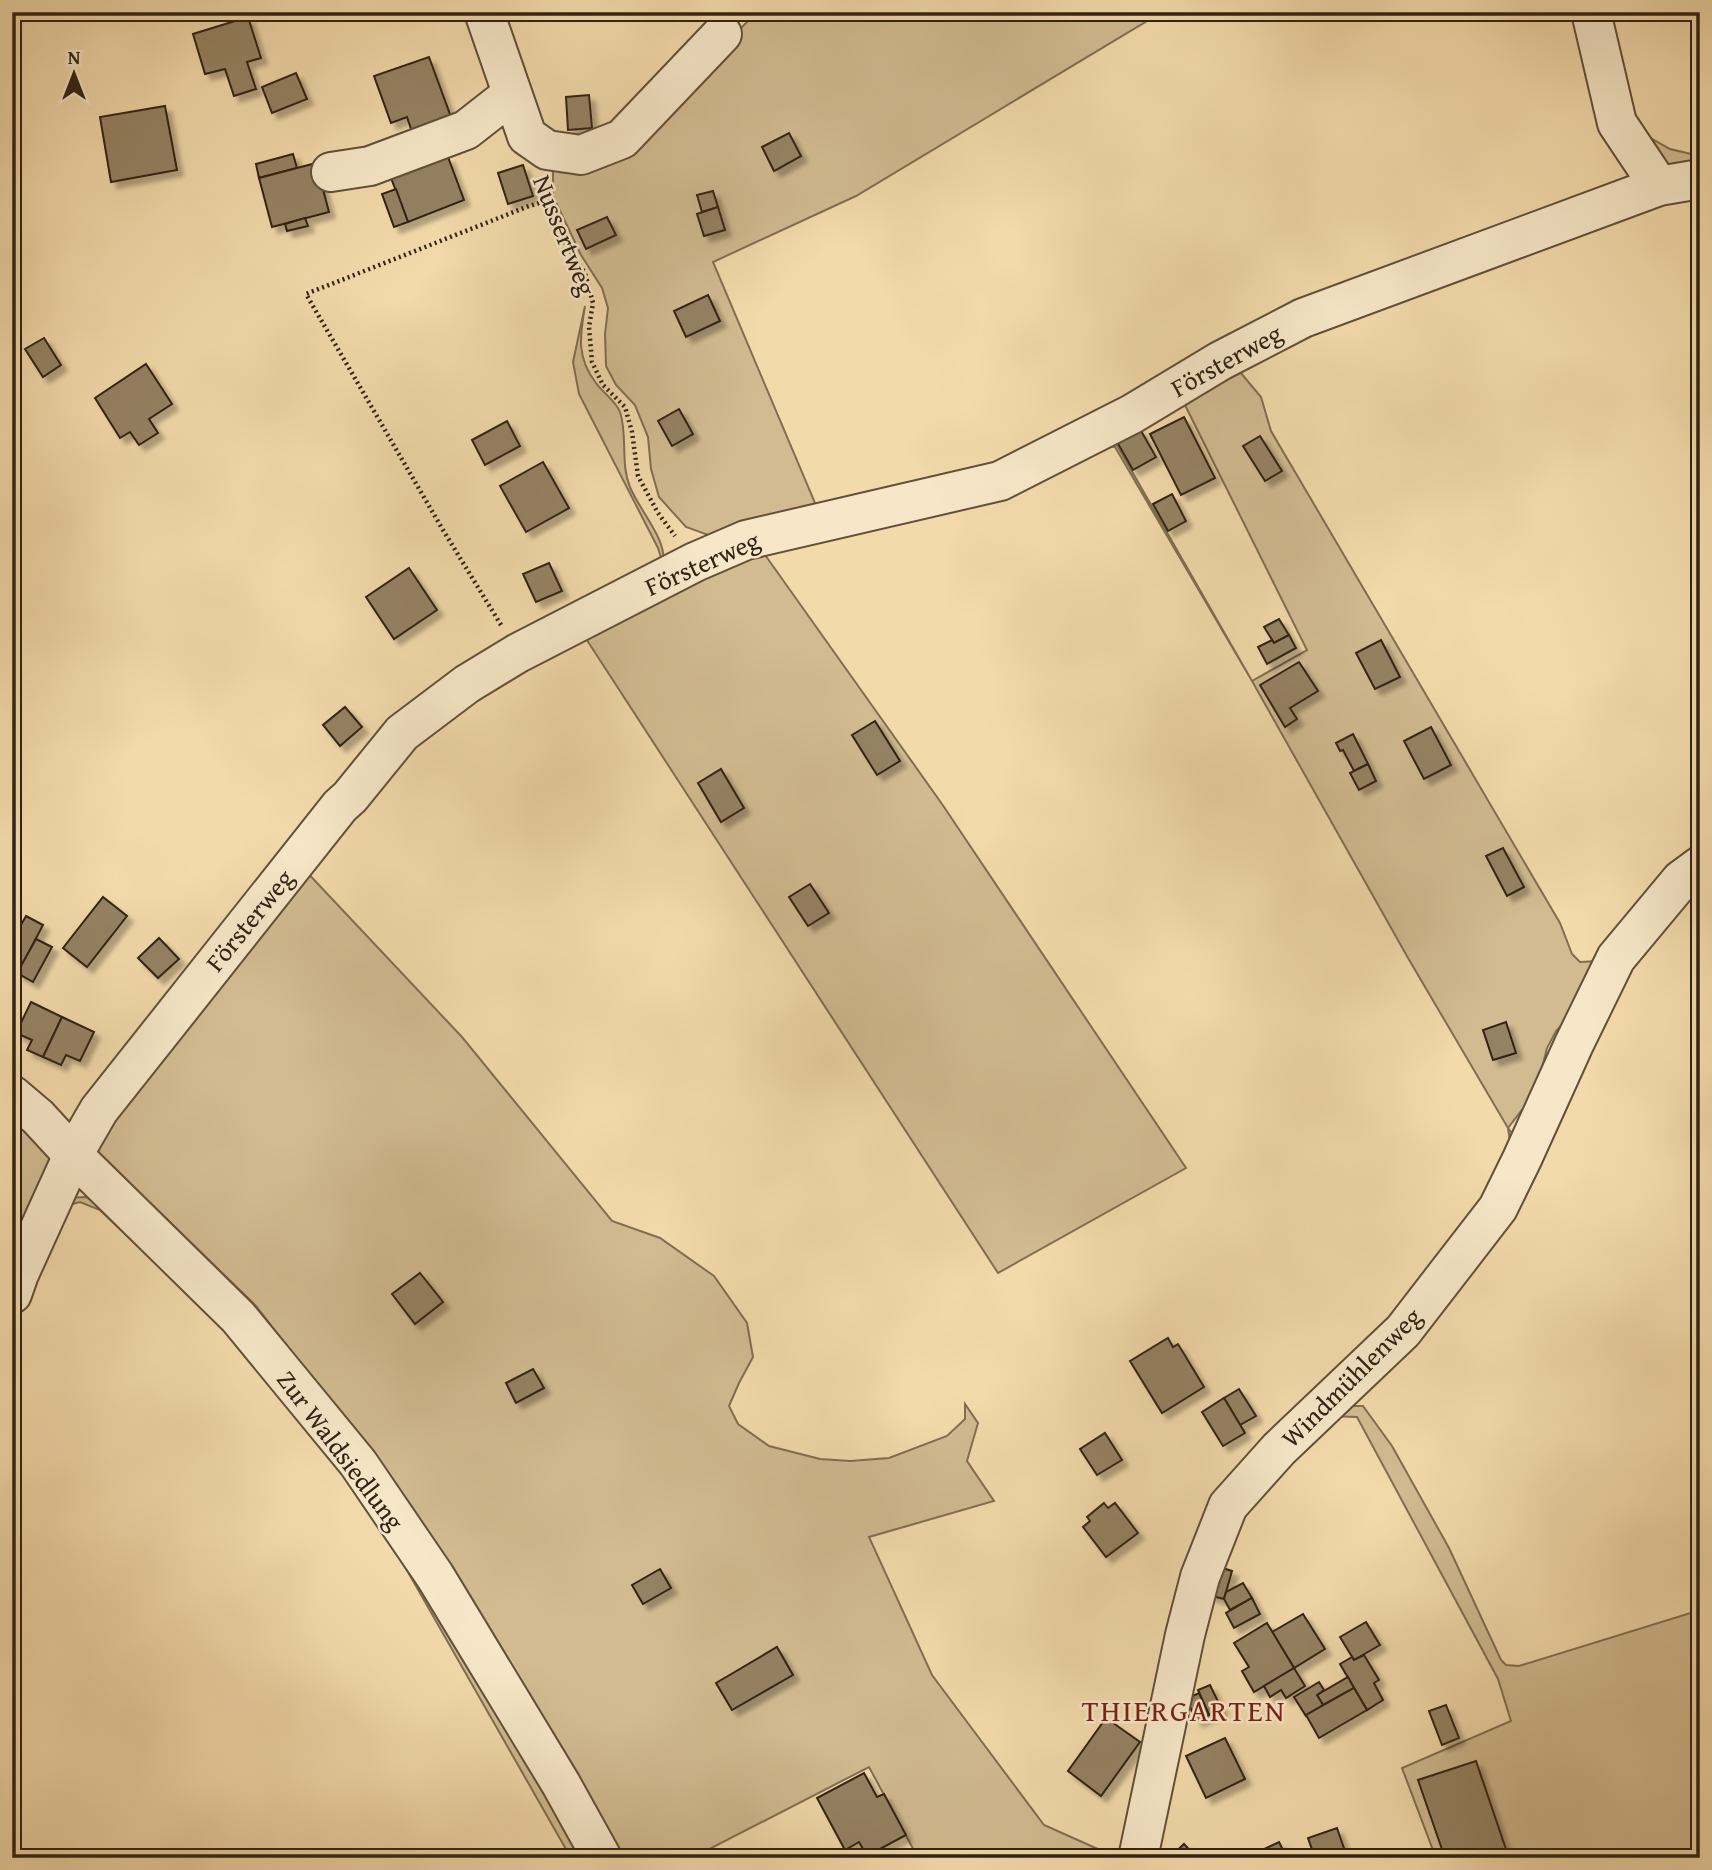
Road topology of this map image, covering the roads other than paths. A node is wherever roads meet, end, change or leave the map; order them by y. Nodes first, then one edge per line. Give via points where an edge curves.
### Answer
1 (484, 12) edge
2 (1591, 12) edge
3 (722, 34) dead end
4 (512, 94) junction
5 (331, 172) dead end
6 (1700, 179) edge
7 (1659, 186) junction
8 (1700, 866) edge
9 (12, 1095) edge
10 (73, 1155) junction
11 (12, 1294) edge
12 (601, 1858) edge
13 (1138, 1858) edge

1 - 4 street
2 - 7 street via 1617,123
3 - 4 street via 622,139 581,155 547,150 527,136
4 - 5 street via 466,130 370,166
6 - 7 street, Försterweg
7 - 10 street, Försterweg via 1303,318 1132,414 1000,481 746,540 695,562 467,684 402,733 99,1110
8 - 13 street, Windmühlenweg via 1681,880 1616,958 1498,1208 1403,1331 1279,1449 1228,1506 1200,1577 1185,1635
9 - 10 street, Zur Waldsiedlung
10 - 11 street, Försterweg
10 - 12 street, Zur Waldsiedlung via 238,1317 358,1463 435,1576

